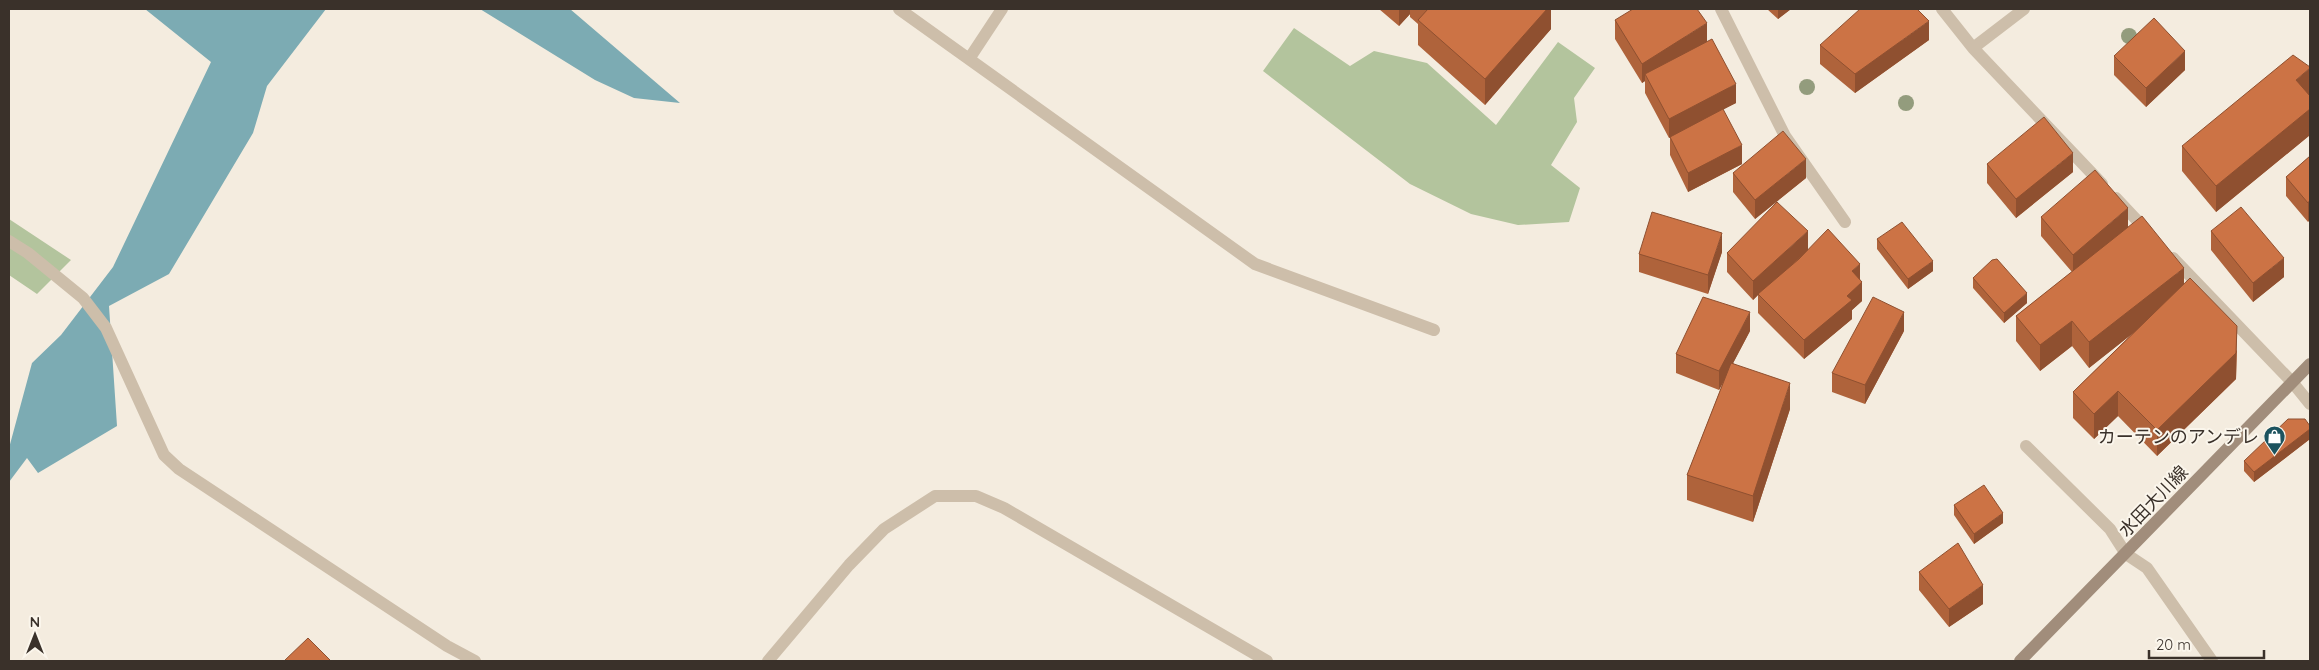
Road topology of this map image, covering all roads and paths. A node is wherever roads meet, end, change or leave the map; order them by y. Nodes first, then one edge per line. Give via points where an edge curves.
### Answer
1 (899, 9) edge
2 (1002, 9) edge
3 (1721, 9) edge
4 (1942, 9) edge
5 (2024, 9) edge
6 (1973, 48) junction
7 (969, 59) junction
8 (1845, 222) dead end
9 (2153, 237) edge
10 (9, 241) edge
11 (2166, 251) edge
12 (1434, 330) dead end
13 (2310, 364) edge
14 (2293, 383) junction
15 (2310, 404) edge
16 (2026, 446) dead end
17 (2126, 554) junction
18 (475, 661) edge
19 (768, 661) edge
20 (1267, 661) edge
21 (2020, 661) edge
22 (2212, 661) edge

1 - 7 street
2 - 7 street
3 - 8 street via 1785,136
4 - 6 street
5 - 6 street
6 - 9 street
7 - 12 street via 1255,264
10 - 18 street via 83,298 106,328 164,455 179,469 447,646
11 - 14 street
13 - 14 main road, 水田大川線
14 - 15 street
14 - 17 main road, 水田大川線
16 - 17 street via 2110,530
17 - 21 main road, 水田大川線
17 - 22 street via 2147,568
19 - 20 street via 849,565 884,529 935,496 976,496 1004,508

